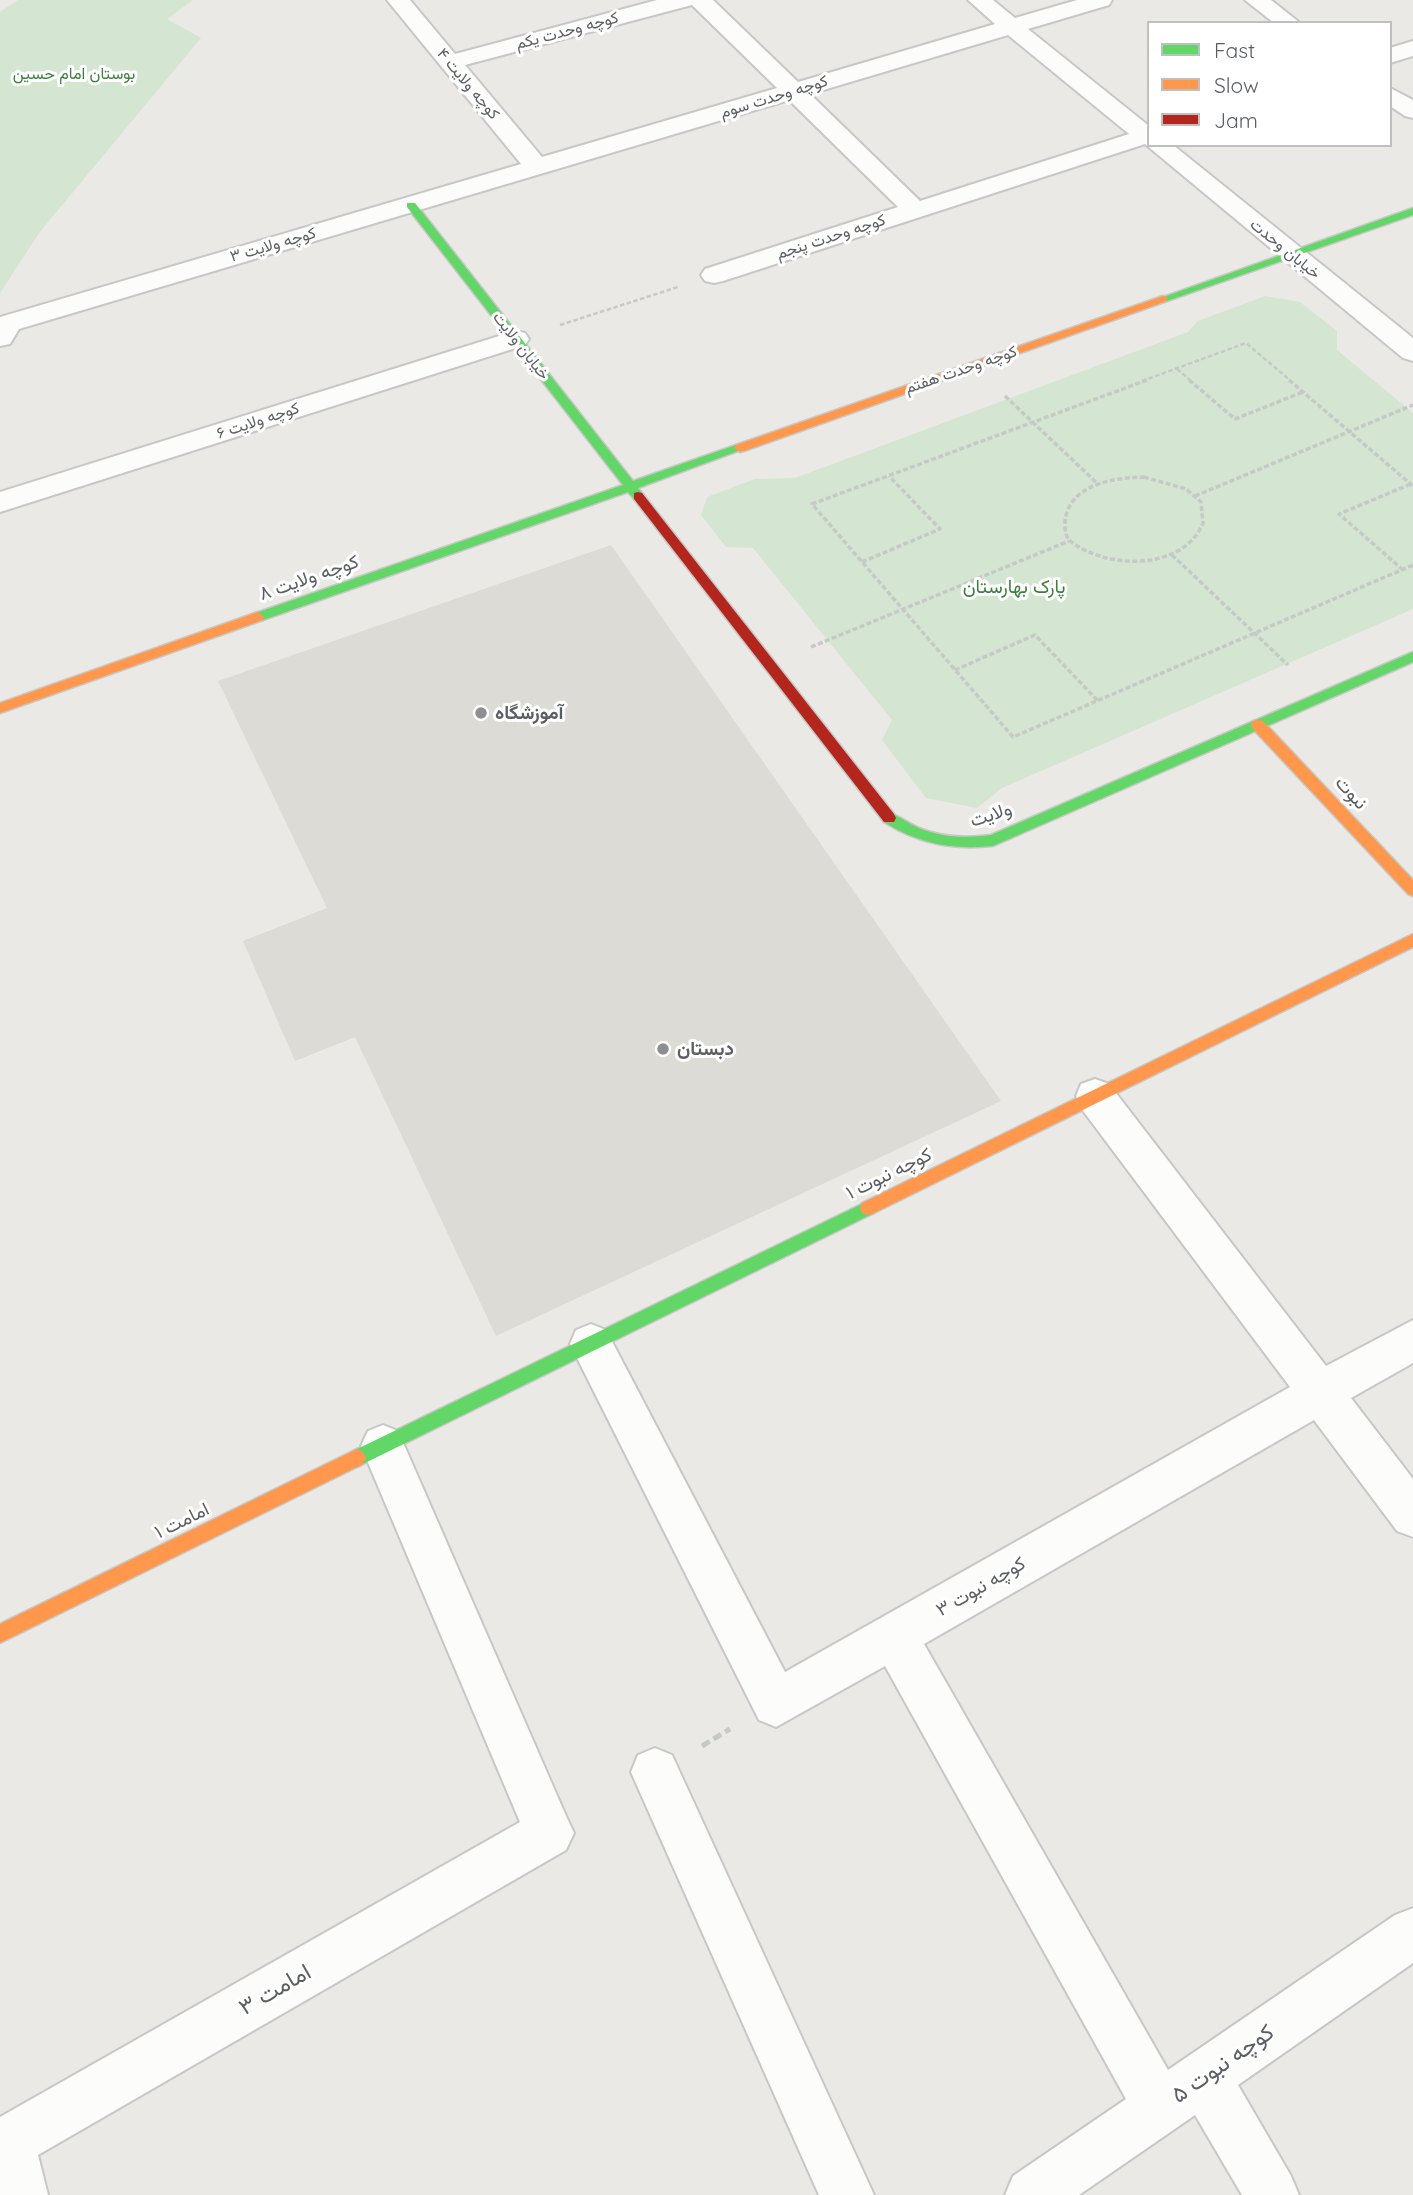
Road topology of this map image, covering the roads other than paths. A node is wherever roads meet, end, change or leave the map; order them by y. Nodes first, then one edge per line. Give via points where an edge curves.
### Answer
1 (398, 0) edge
2 (683, 0) edge
3 (700, 0) edge
4 (979, 0) edge
5 (1101, 0) edge
6 (1256, 0) edge
7 (1286, 21) edge
8 (1011, 26) junction
9 (1413, 48) edge
10 (1392, 55) edge
11 (450, 62) junction
12 (793, 91) junction
13 (1392, 96) edge
14 (1413, 111) edge
15 (1147, 136) edge
16 (1147, 139) edge
17 (1161, 147) edge
18 (537, 167) junction
19 (411, 205) junction
20 (915, 210) junction
21 (1413, 211) edge
22 (1292, 254) junction
23 (714, 275) road end
24 (5, 331) edge
25 (515, 340) junction
26 (1413, 352) edge
27 (631, 488) junction
28 (0, 502) edge
29 (1413, 657) edge
30 (0, 708) edge
31 (1258, 725) junction
32 (1413, 890) edge
33 (1413, 940) edge
34 (1095, 1096) junction
35 (1413, 1340) edge
36 (591, 1344) junction
37 (1320, 1393) junction
38 (383, 1446) junction
39 (1413, 1515) edge
40 (0, 1634) edge
41 (894, 1636) junction
42 (655, 1772) road end
43 (1413, 1933) edge
44 (1203, 2077) junction
45 (1160, 2107) junction
46 (4, 2145) edge
47 (21, 2195) edge
48 (847, 2195) edge
49 (1032, 2195) edge
50 (1272, 2195) edge

1 - 11 street, کوچه ولایت ۴
2 - 11 street, کوچه وحدت یکم
3 - 12 street
4 - 8 street, خیابان وحدت
5 - 8 street, کوچه وحدت سوم
6 - 7 street
8 - 12 street, کوچه وحدت سوم
8 - 15 street, خیابان وحدت
9 - 10 street
11 - 18 street, کوچه ولایت ۴
12 - 18 street, کوچه وحدت سوم
12 - 20 street
13 - 14 street
16 - 20 street, کوچه وحدت پنجم
17 - 22 street, خیابان وحدت
18 - 19 street, کوچه ولایت ۳
19 - 24 street, کوچه ولایت ۳
19 - 25 street, خیابان ولایت
20 - 23 street, کوچه وحدت پنجم
21 - 22 street, کوچه وحدت هفتم
22 - 26 street, خیابان وحدت
22 - 27 street, کوچه وحدت هفتم
25 - 27 street, خیابان ولایت
25 - 28 street, کوچه ولایت ۶
27 - 30 street, کوچه ولایت ۸
27 - 31 street, ولایت via 889,818 910,833 966,845 993,840
29 - 31 street, ولایت
31 - 32 street, نبوت
33 - 34 street, کوچه نبوت ۱
34 - 36 street, کوچه نبوت ۱
34 - 37 street
35 - 37 street, کوچه نبوت ۳
36 - 38 street, کوچه نبوت ۱
36 - 41 street, کوچه نبوت ۳ via 776,1703
37 - 39 street
37 - 41 street, کوچه نبوت ۳
38 - 40 street, امامت ۱
38 - 46 street, امامت ۳ via 549,1833
41 - 45 street
42 - 48 street
43 - 44 street, کوچه نبوت ۵
44 - 45 street, کوچه نبوت ۵
44 - 50 street
45 - 49 street, کوچه نبوت ۵
46 - 47 street

